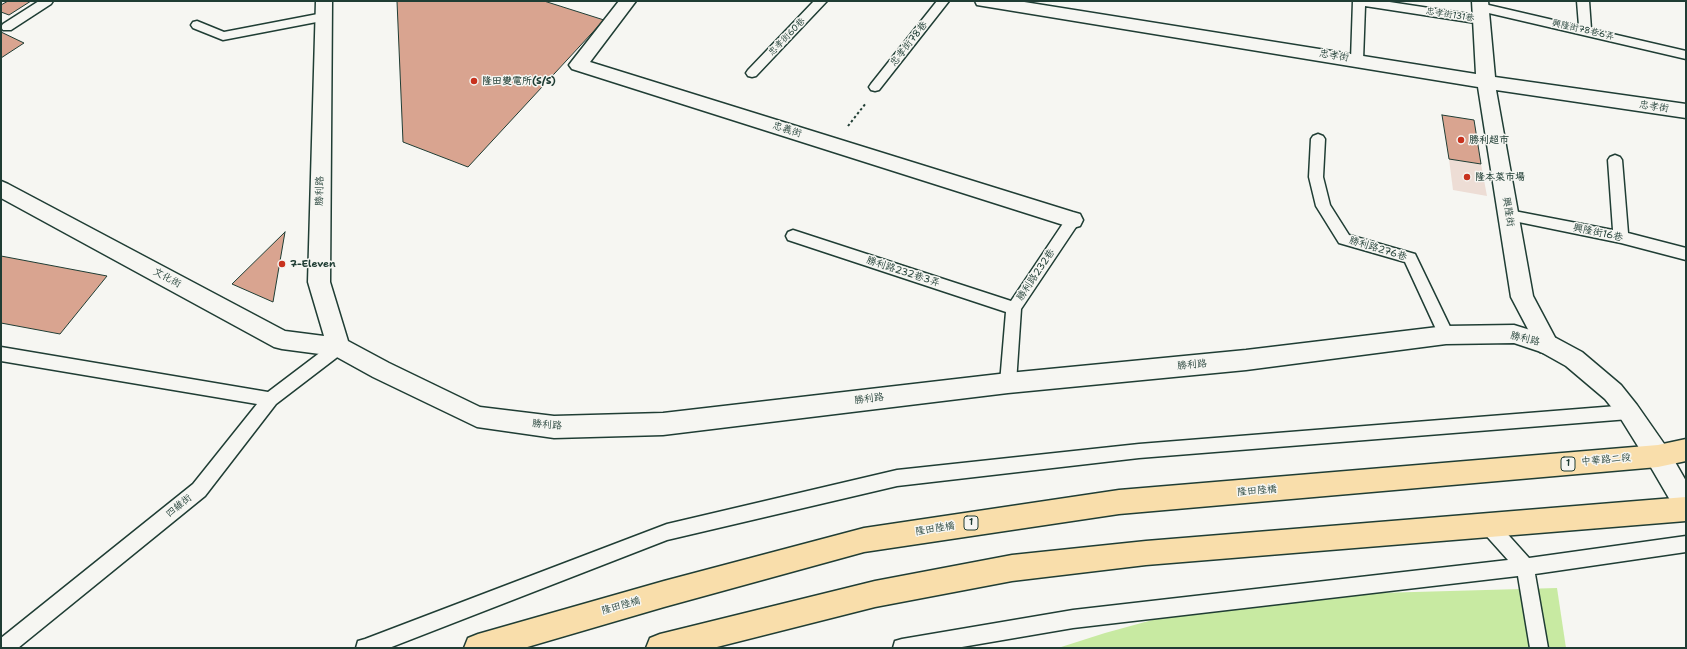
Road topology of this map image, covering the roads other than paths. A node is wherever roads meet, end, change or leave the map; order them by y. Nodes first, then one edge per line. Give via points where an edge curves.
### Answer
1 (47, 1) edge
2 (628, 1) edge
3 (821, 1) edge
4 (943, 1) edge
5 (983, 1) edge
6 (1583, 1) edge
7 (323, 9) edge
8 (1480, 9) edge
9 (197, 25) dead end
10 (7, 27) dead end
11 (1585, 31) junction
12 (1686, 55) edge
13 (1357, 60) junction
14 (752, 73) dead end
15 (1486, 82) junction
16 (875, 87) road end
17 (1686, 112) edge
18 (1318, 139) dead end
19 (1615, 160) dead end
20 (1, 190) edge
21 (1509, 215) junction
22 (1073, 220) joint
23 (793, 236) dead end
24 (1621, 238) junction
25 (1686, 254) edge
26 (1014, 308) junction
27 (1446, 335) junction
28 (1548, 345) junction
29 (339, 347) junction
30 (1, 354) edge
31 (1008, 383) junction
32 (270, 399) junction
33 (1629, 412) junction
34 (1686, 450) edge
35 (1658, 456) junction
36 (1478, 472) joint
37 (1686, 504) edge
38 (1686, 509) edge
39 (1488, 525) junction
40 (1686, 544) edge
41 (1525, 567) junction
42 (3, 648) edge
43 (364, 648) edge
44 (478, 648) edge
45 (660, 648) edge
46 (902, 648) edge
47 (1538, 648) edge

1 - 10 lane
2 - 22 street, 忠義街 via 578,65
3 - 14 lane, 忠孝街60巷
4 - 16 lane, 忠孝街78巷
5 - 13 street, 忠孝街
6 - 11 lane
7 - 9 lane via 224,36
7 - 29 street, 勝利路 via 319,282
8 - 11 lane, 興隆街78巷6弄
8 - 13 lane, 忠孝街131巷 via 1359,1
8 - 15 street, 興隆街
11 - 12 lane, 興隆街78巷6弄
13 - 15 street, 忠孝街
15 - 17 street, 忠孝街
15 - 21 street, 興隆街
18 - 27 lane, 勝利路276巷 via 1316,177 1323,206 1344,239 1410,258
19 - 24 lane
20 - 29 street, 文化街 via 282,340
21 - 24 lane, 興隆街16巷
21 - 28 street, 興隆街 via 1522,297
22 - 26 lane, 勝利路232巷
23 - 26 lane, 勝利路232巷3弄
24 - 25 lane, 興隆街16巷
26 - 31 lane, 勝利路232巷
27 - 28 street, 勝利路 via 1514,334
27 - 31 street, 勝利路 via 1246,360
28 - 33 street, 勝利路 via 1574,360 1613,392
29 - 31 street, 勝利路 via 477,416 554,427 663,424
29 - 32 lane, 四維街
30 - 32 lane
32 - 42 lane, 四維街 via 199,490
33 - 35 street, 勝利路
33 - 43 lane via 1139,451 897,478 668,532
34 - 35 main road, 中華路二段 / 1
35 - 36 main road, 中華路二段 / 1
35 - 37 street, 勝利路
36 - 44 main road, 隆田陸橋 / 1 via 1119,502 864,540
38 - 39 main road
39 - 41 lane
39 - 45 main road via 1146,553 1012,568 875,594
40 - 41 lane
41 - 46 lane via 1073,619
41 - 47 lane

